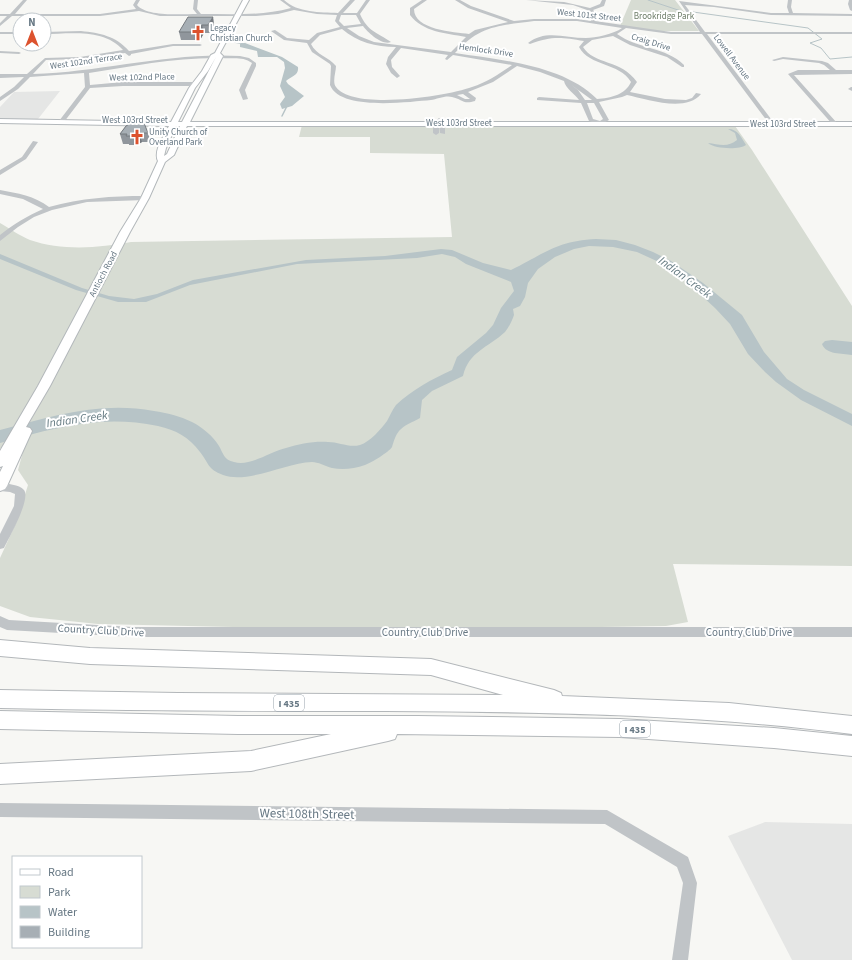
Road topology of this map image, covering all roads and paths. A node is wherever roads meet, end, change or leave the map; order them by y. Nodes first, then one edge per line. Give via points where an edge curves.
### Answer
1 (25, 0) edge
2 (138, 0) edge
3 (196, 0) edge
4 (246, 0) edge
5 (282, 0) edge
6 (353, 0) edge
7 (425, 0) edge
8 (457, 0) edge
9 (528, 0) edge
10 (604, 0) edge
11 (790, 0) edge
12 (850, 0) edge
13 (365, 1) edge
14 (680, 2) edge
15 (296, 8) junction
16 (474, 8) junction
17 (139, 10) junction
18 (589, 10) junction
19 (852, 10) edge
20 (464, 12) dead end
21 (339, 14) junction
22 (358, 14) junction
23 (200, 15) junction
24 (238, 15) junction
25 (792, 15) junction
26 (852, 15) edge
27 (0, 16) edge
28 (11, 16) junction
29 (512, 22) junction
30 (593, 22) junction
31 (0, 25) edge
32 (363, 26) junction
33 (625, 27) junction
34 (342, 28) junction
35 (274, 32) dead end
36 (0, 33) edge
37 (12, 33) edge
38 (52, 33) edge
39 (703, 33) junction
40 (760, 33) junction
41 (852, 33) edge
42 (614, 34) junction
43 (470, 36) junction
44 (764, 37) dead end
45 (589, 40) junction
46 (310, 42) junction
47 (530, 43) dead end
48 (200, 45) dead end
49 (400, 46) junction
50 (662, 47) dead end
51 (0, 52) edge
52 (126, 52) junction
53 (654, 52) junction
54 (19, 53) dead end
55 (451, 54) junction
56 (217, 57) junction
57 (447, 59) dead end
58 (774, 60) dead end
59 (136, 62) junction
60 (516, 64) junction
61 (682, 66) dead end
62 (86, 71) junction
63 (835, 72) junction
64 (852, 72) edge
65 (0, 76) edge
66 (27, 76) junction
67 (397, 76) dead end
68 (566, 82) junction
69 (196, 84) junction
70 (88, 87) junction
71 (464, 92) junction
72 (627, 93) junction
73 (698, 94) dead end
74 (453, 95) junction
75 (0, 99) edge
76 (246, 99) dead end
77 (539, 99) dead end
78 (596, 101) junction
79 (584, 102) junction
80 (591, 120) junction
81 (852, 120) edge
82 (0, 121) edge
83 (64, 121) junction
84 (174, 122) junction
85 (186, 122) junction
86 (439, 122) junction
87 (603, 122) junction
88 (771, 122) junction
89 (834, 122) junction
90 (852, 124) edge
91 (436, 133) dead end
92 (443, 133) dead end
93 (35, 142) dead end
94 (162, 161) junction
95 (0, 173) edge
96 (0, 192) edge
97 (145, 198) junction
98 (48, 209) junction
99 (0, 239) edge
100 (14, 448) junction
101 (0, 462) edge
102 (0, 487) edge
103 (0, 545) edge
104 (0, 621) edge
105 (852, 632) edge
106 (0, 648) edge
107 (0, 699) edge
108 (578, 705) junction
109 (0, 720) edge
110 (418, 725) junction
111 (852, 725) edge
112 (852, 746) edge
113 (0, 774) edge
114 (0, 810) edge
115 (680, 960) edge

1 - 28 street
2 - 17 street via 135,5
3 - 23 street via 195,9
4 - 24 main road, Antioch Road
5 - 15 street
6 - 21 street
7 - 43 street via 412,9 412,15 417,21 435,29
8 - 16 street
9 - 18 street via 574,5
10 - 18 street via 602,5
11 - 25 street
12 - 19 street
13 - 22 street
14 - 25 street
14 - 39 street, Lowell Avenue
15 - 21 street
15 - 24 street via 273,14
16 - 20 street
16 - 29 street
17 - 23 street via 155,15
17 - 28 street via 100,15
18 - 30 street via 595,14
21 - 22 street
21 - 34 street via 337,21
22 - 32 street
23 - 24 street
24 - 56 main road, Antioch Road
25 - 26 street
27 - 28 street
28 - 31 street
29 - 30 street, West 101st Street via 555,19
29 - 43 street, West 101st Street via 486,28
30 - 33 street, West 101st Street
32 - 34 street
32 - 49 street, Hemlock Drive via 378,37
33 - 39 street, West 101st Street
33 - 42 street
34 - 46 street via 322,33
34 - 49 street, Hemlock Drive via 361,40
35 - 46 street via 286,39
36 - 37 street
38 - 52 street via 82,33 105,37 117,42
39 - 40 street, West 101st Street
39 - 88 street, Lowell Avenue
40 - 41 street, West 101st Street
40 - 44 street
42 - 45 street
42 - 53 street, Craig Drive via 626,43
43 - 55 street, West 101st Street
45 - 47 street via 552,37
45 - 72 street via 581,45 584,52 631,76 634,84
46 - 74 street via 311,50 328,59 334,66 332,83 335,90 347,96 370,101 424,100
48 - 52 street via 173,45
49 - 55 street, Hemlock Drive
49 - 67 street via 388,62
50 - 53 street
51 - 54 street
52 - 59 street
52 - 66 street via 80,58 45,59
53 - 61 street, Craig Drive via 671,57
55 - 57 street, West 101st Street
55 - 60 street, Hemlock Drive
56 - 59 street, West 102nd Terrace
56 - 69 main road, Antioch Road
56 - 76 street, West 102nd Terrace via 243,58 254,63 242,90
56 - 85 main road, Antioch Road
58 - 63 street via 783,58 820,62
59 - 62 street, West 102nd Terrace
60 - 68 street, Hemlock Drive via 542,71
60 - 71 street via 489,82
62 - 66 street, West 102nd Terrace
62 - 70 street
63 - 64 street
63 - 89 street via 791,74
65 - 66 street, West 102nd Terrace
66 - 75 street via 9,94
68 - 78 street, Hemlock Drive via 578,86
68 - 79 street, Hemlock Drive via 579,93
69 - 70 street, West 102nd Place via 123,84
69 - 84 main road, Antioch Road
70 - 83 street
71 - 74 street
71 - 74 street via 473,100 466,101
72 - 73 street via 673,101 693,100
72 - 78 street
77 - 79 street
78 - 79 street
78 - 87 street, Hemlock Drive
79 - 80 street, Hemlock Drive
80 - 86 main road, West 103rd Street
80 - 87 main road, West 103rd Street
81 - 89 main road, West 103rd Street
82 - 83 main road, West 103rd Street
83 - 84 main road, West 103rd Street
84 - 85 main road, West 103rd Street
84 - 94 main road, Antioch Road via 160,155
85 - 86 main road, West 103rd Street
85 - 94 main road, Antioch Road via 170,155
86 - 87 main road, West 103rd Street
86 - 91 street
86 - 92 street
87 - 88 main road, West 103rd Street
88 - 89 main road, West 103rd Street
89 - 90 main road, West 103rd Street
93 - 95 street via 24,158
94 - 97 main road, Antioch Road
96 - 98 street via 29,198
97 - 98 street via 95,199
97 - 100 main road, Antioch Road via 44,386
98 - 99 street via 21,222
100 - 101 main road, Antioch Road
100 - 102 main road, Antioch Road
102 - 103 street via 20,492 19,506
104 - 105 street, Country Club Drive via 7,625 132,632
106 - 108 highway via 90,656 431,667
107 - 108 highway, I 435
108 - 111 highway, I 435 via 713,711
109 - 110 highway, I 435 via 238,725
110 - 112 highway, I 435 via 620,728
110 - 113 highway via 251,761
114 - 115 street, West 108th Street via 607,817 683,862 690,883

